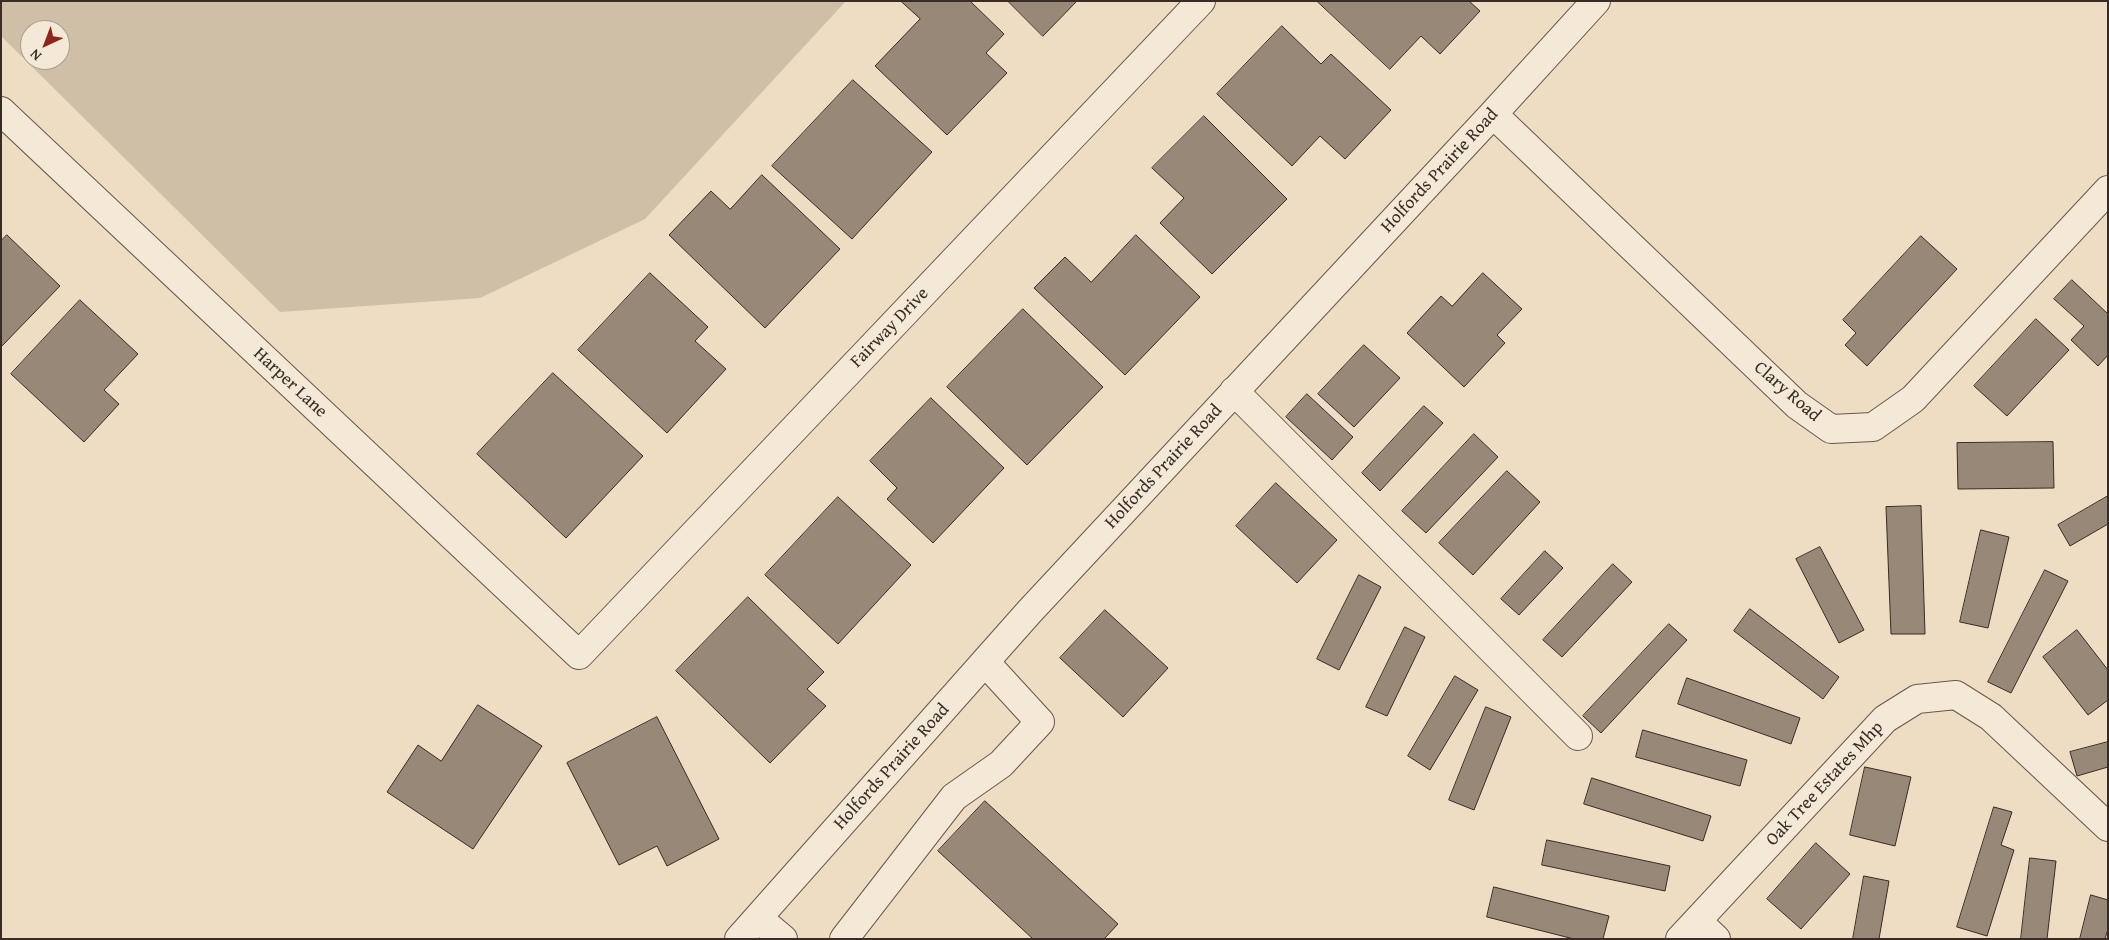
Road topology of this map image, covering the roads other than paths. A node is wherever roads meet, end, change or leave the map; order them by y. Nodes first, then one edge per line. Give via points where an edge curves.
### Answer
1 (1201, 1) edge
2 (1596, 1) edge
3 (1, 111) edge
4 (1493, 114) junction
5 (2108, 190) edge
6 (1234, 392) junction
7 (579, 655) joint
8 (984, 662) junction
9 (1578, 736) dead end
10 (2108, 827) edge
11 (758, 918) junction
12 (1698, 933) edge
13 (739, 939) edge
14 (783, 939) edge
15 (844, 939) edge

1 - 7 street, Fairway Drive
2 - 4 street, Holfords Prairie Road
3 - 7 street, Harper Lane
4 - 5 street, Clary Road via 1797,405 1831,429 1873,428 1913,399
4 - 6 street, Holfords Prairie Road
6 - 8 street, Holfords Prairie Road
6 - 9 street
8 - 11 street, Holfords Prairie Road
8 - 15 street via 1040,722 1001,764 954,797
10 - 12 street, Oak Tree Estates Mhp via 1991,717 1956,694 1917,699 1885,719
11 - 13 street, Holfords Prairie Road
11 - 14 street

